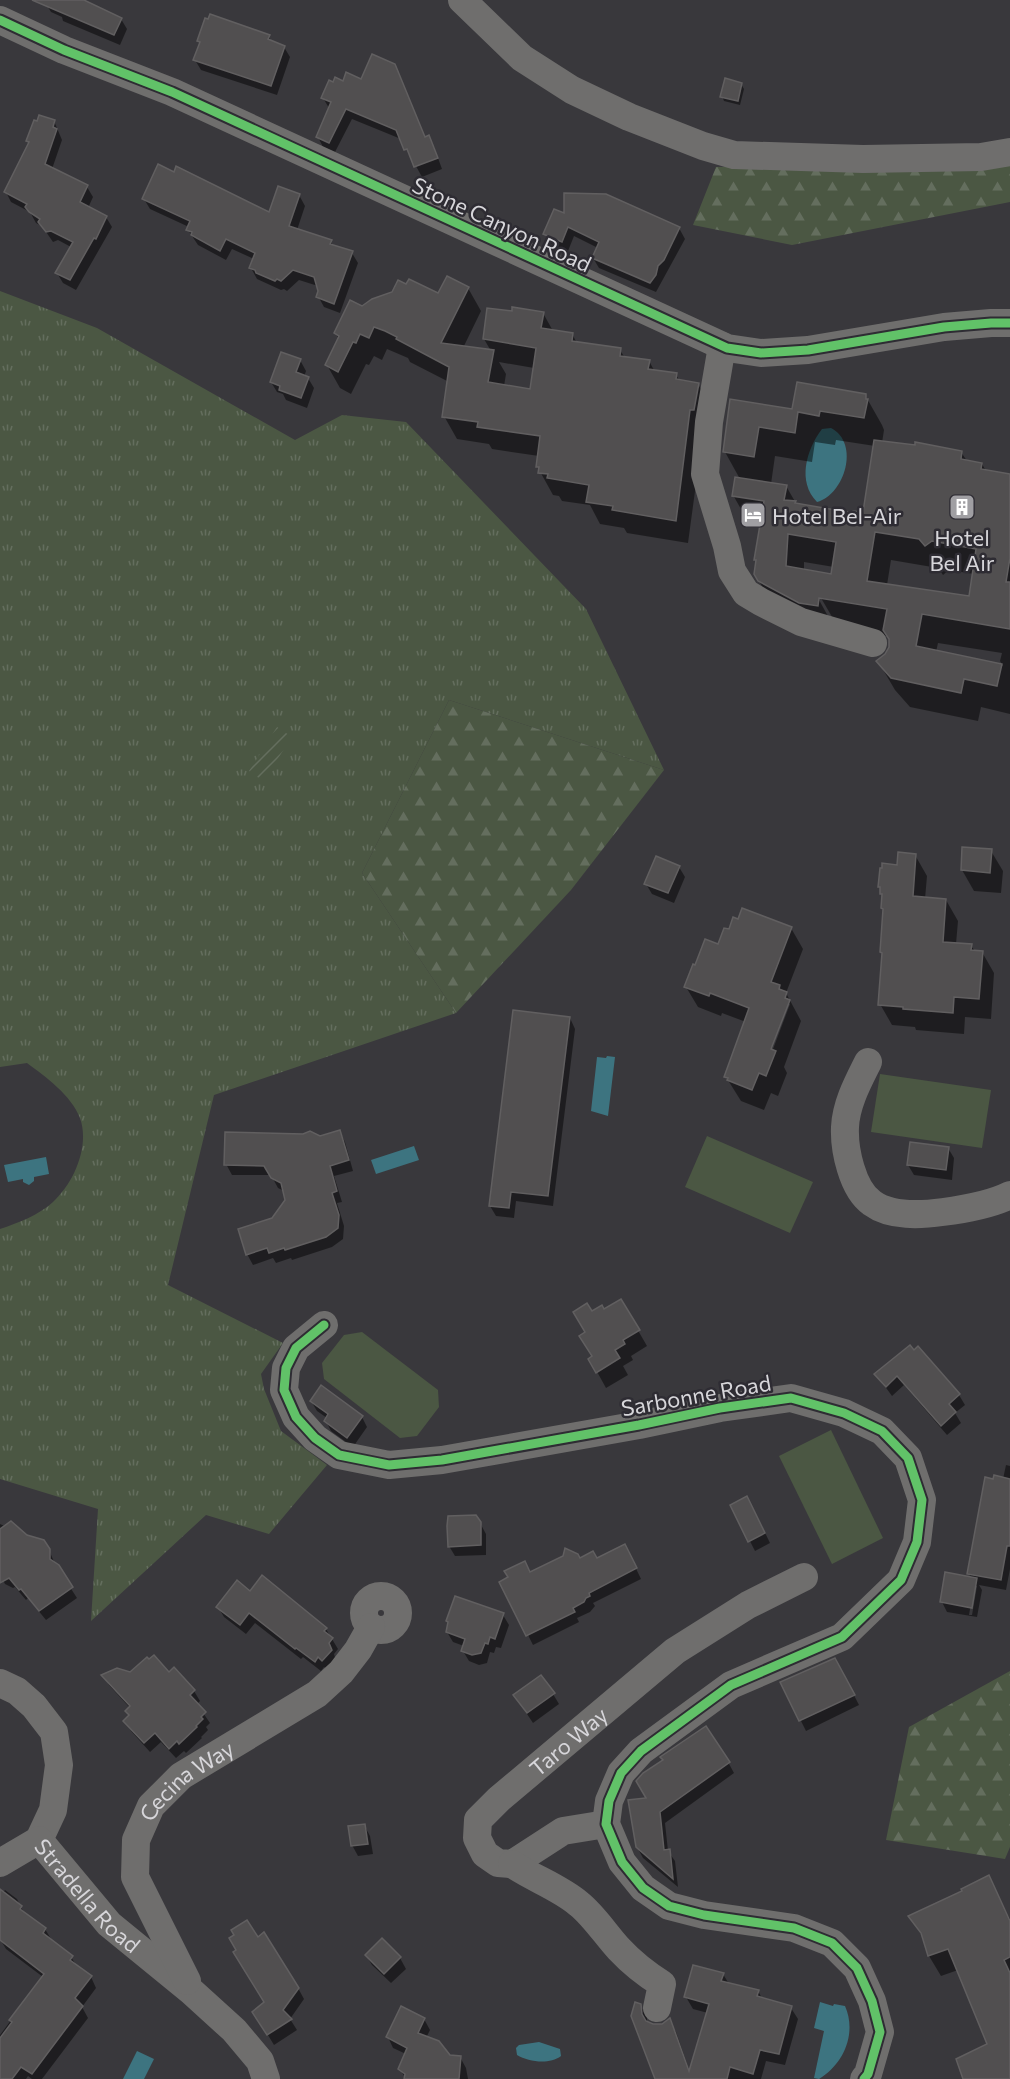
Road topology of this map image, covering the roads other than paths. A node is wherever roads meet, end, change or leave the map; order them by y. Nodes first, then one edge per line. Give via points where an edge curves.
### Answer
1 (462, 0) edge
2 (0, 20) edge
3 (1010, 152) edge
4 (1010, 323) edge
5 (722, 346) junction
6 (873, 642) dead end
7 (868, 1062) dead end
8 (1010, 1194) edge
9 (324, 1325) dead end
10 (804, 1577) dead end
11 (371, 1627) dead end
12 (0, 1683) edge
13 (606, 1824) junction
14 (39, 1840) junction
15 (0, 1863) edge
16 (512, 1864) junction
17 (191, 1991) junction
18 (657, 2008) dead end
19 (266, 2079) edge
20 (864, 2079) edge

1 - 3 street via 522,58 572,90 629,117 734,155 863,159 981,157
2 - 5 street, Stone Canyon Road via 172,92
4 - 5 street, Stone Canyon Road via 944,327 808,350 761,353
5 - 6 street via 705,474 732,571 746,593 761,602 801,622
7 - 8 street via 852,1096 845,1126 848,1163 871,1203 890,1211 925,1214 965,1209
9 - 13 street, Sarbonne Road via 297,1348 286,1368 284,1389 296,1417 315,1438 339,1455 389,1465 442,1460 791,1398 844,1413 882,1431 908,1458 922,1500 917,1542 901,1580 842,1637 731,1684 641,1751 621,1773 609,1801
10 - 16 street, Taro Way via 748,1605 675,1651 499,1799 478,1820 477,1838 485,1854 498,1863
11 - 17 street, Cecina Way via 341,1672 317,1694 181,1776 151,1806 136,1840 135,1877
12 - 14 street, Stradella Road via 34,1706 54,1732 59,1765 53,1810
13 - 16 street via 563,1831
13 - 20 street via 622,1862 643,1887 669,1906 794,1928 832,1943 856,1968 872,2001 880,2032
14 - 15 street
14 - 17 street, Stradella Road via 109,1924
16 - 18 street, Taro Way via 581,1905 622,1952 662,1984
17 - 19 street, Stradella Road via 234,2030 260,2061

